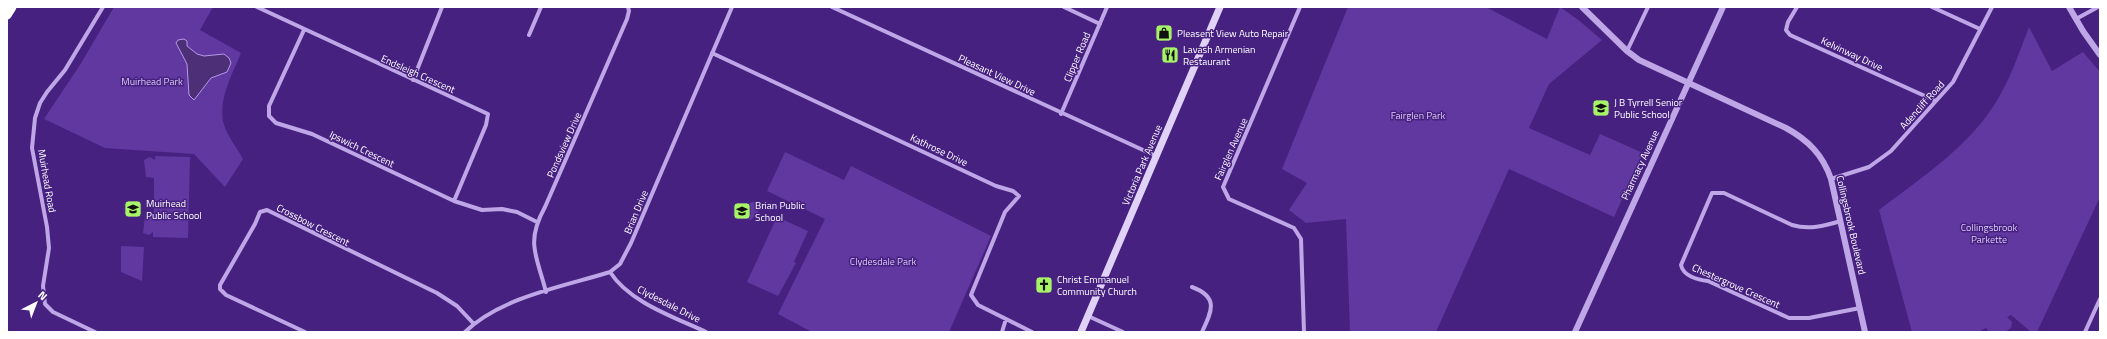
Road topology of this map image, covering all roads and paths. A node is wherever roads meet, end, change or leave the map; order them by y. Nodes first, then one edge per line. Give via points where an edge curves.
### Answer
1 (12, 7) edge
2 (103, 7) edge
3 (256, 7) edge
4 (442, 7) edge
5 (541, 7) edge
6 (628, 7) edge
7 (732, 7) edge
8 (832, 7) edge
9 (1064, 7) edge
10 (1107, 7) edge
11 (1220, 7) edge
12 (1300, 7) edge
13 (1582, 7) edge
14 (1648, 7) edge
15 (1723, 7) edge
16 (1797, 7) edge
17 (1932, 7) edge
18 (1992, 7) edge
19 (2069, 7) edge
20 (2098, 7) edge
21 (7, 15) edge
22 (2076, 19) junction
23 (1100, 24) junction
24 (1980, 29) junction
25 (304, 30) junction
26 (529, 35) dead end
27 (1627, 51) junction
28 (712, 53) junction
29 (2100, 55) edge
30 (413, 80) junction
31 (1689, 83) junction
32 (1936, 101) junction
33 (1061, 114) junction
34 (1156, 156) junction
35 (1831, 179) junction
36 (454, 201) junction
37 (1841, 221) junction
38 (537, 222) junction
39 (610, 272) junction
40 (1192, 288) dead end
41 (546, 292) junction
42 (2100, 299) edge
43 (1860, 308) junction
44 (1088, 316) junction
45 (1006, 319) junction
46 (474, 324) junction
47 (95, 332) edge
48 (305, 332) edge
49 (465, 332) edge
50 (706, 332) edge
51 (1002, 332) edge
52 (1032, 332) edge
53 (1081, 332) edge
54 (1123, 332) edge
55 (1202, 332) edge
56 (1304, 332) edge
57 (1575, 332) edge
58 (1865, 332) edge
59 (2085, 332) edge

1 - 21 highway
2 - 47 street, Muirhead Road via 65,70 40,103 35,118 32,148 49,248 43,286 45,304 53,312
3 - 25 street, Endsleigh Crescent
4 - 30 street
5 - 26 street
6 - 38 street, Pondsview Drive via 627,19
7 - 28 street, Brian Drive
8 - 33 street, Pleasant View Drive
9 - 23 street
10 - 23 street, Clipper Road
11 - 34 main road, Victoria Park Avenue
12 - 56 street, Fairglen Avenue via 1223,187 1229,199 1294,228 1298,233 1301,239
13 - 27 street, Collingsbrook Boulevard
14 - 27 street
15 - 31 street, Pharmacy Avenue
16 - 32 street, Kelvinway Drive via 1786,30 1790,35
17 - 24 street
18 - 24 street, Adencliff Road
19 - 22 street
20 - 22 street
22 - 29 street
23 - 33 street, Clipper Road
24 - 32 street, Adencliff Road via 1954,82
25 - 30 street, Endsleigh Crescent
25 - 36 street, Ipswich Crescent via 269,106 269,116 272,120 282,126 312,134
27 - 31 street, Collingsbrook Boulevard
28 - 39 street, Brian Drive via 631,244 620,264
28 - 45 street, Kathrose Drive via 1019,195 1005,212 971,295 978,305
30 - 36 street, Endsleigh Crescent via 488,114 486,125
31 - 35 street, Collingsbrook Boulevard via 1806,140 1820,156
31 - 57 street, Pharmacy Avenue
32 - 35 street, Adencliff Road via 1886,156 1869,167
33 - 34 street, Pleasant View Drive
34 - 44 main road, Victoria Park Avenue
35 - 37 street, Collingsbrook Boulevard
36 - 38 street, Ipswich Crescent via 482,210 502,209 518,212
37 - 43 street, Collingsbrook Boulevard
37 - 43 street, Chestergrove Crescent via 1802,228 1724,193 1712,193 1681,265 1684,272 1694,278 1708,281 1789,318 1809,318
38 - 41 street, Pondsview Drive via 534,238 535,258
39 - 41 street, Brian Drive
39 - 50 street, Clydesdale Drive via 617,283 637,298
40 - 55 street via 1210,297 1210,316
41 - 46 street, Brian Drive via 507,303
42 - 59 street
43 - 58 street, Collingsbrook Boulevard
44 - 53 main road, Victoria Park Avenue
44 - 54 street
45 - 51 street
45 - 52 street
46 - 48 street, Crossbow Crescent via 457,306 437,293 267,210 260,212 220,289 226,295
46 - 49 street, Brian Drive

